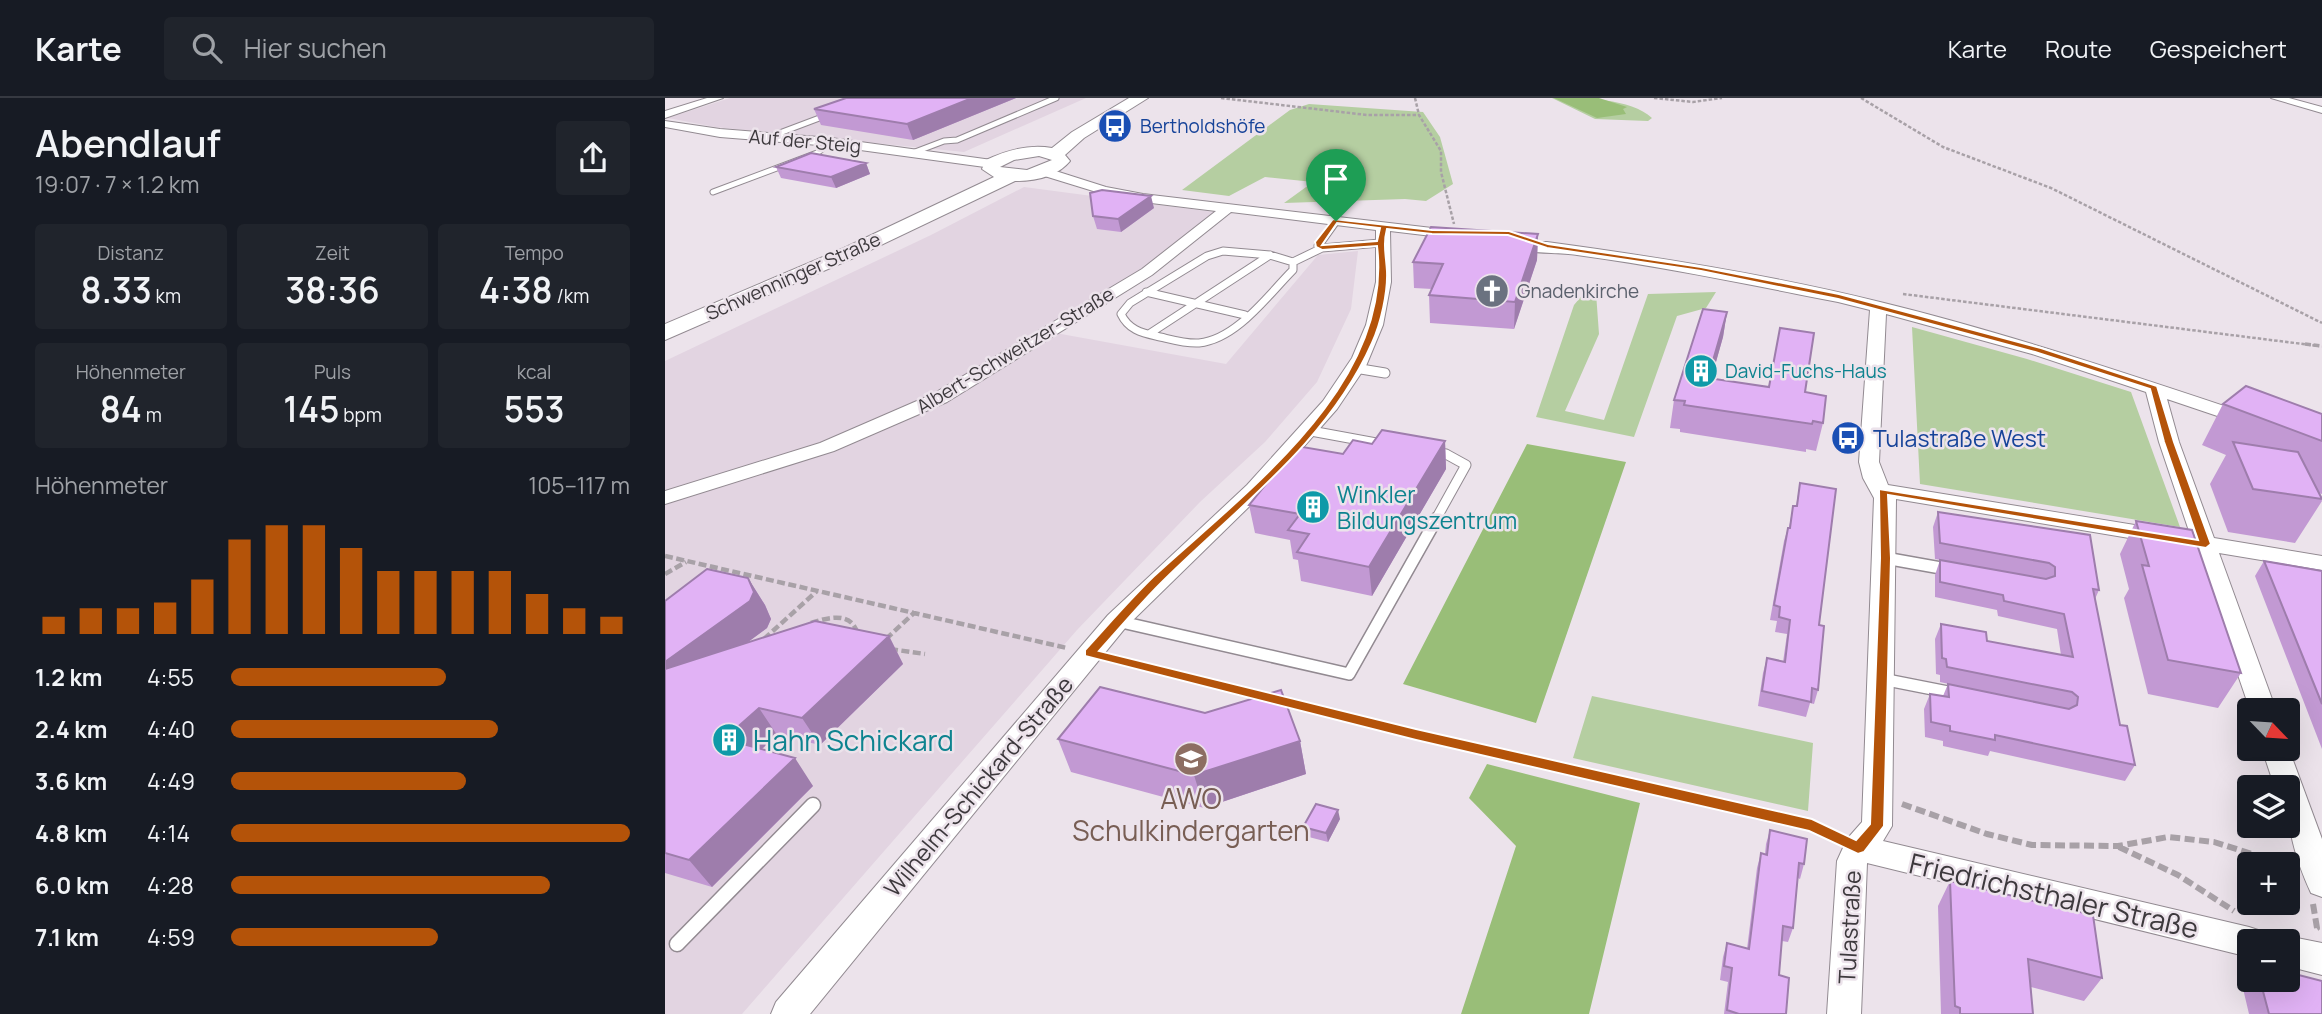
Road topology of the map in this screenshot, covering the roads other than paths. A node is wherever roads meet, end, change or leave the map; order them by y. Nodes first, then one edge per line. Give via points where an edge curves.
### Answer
1 (719, 98) edge
2 (1056, 98) edge
3 (1140, 98) edge
4 (2276, 98) edge
5 (2322, 110) edge
6 (841, 111) edge
7 (665, 115) edge
8 (665, 124) edge
9 (769, 137) junction
10 (831, 142) junction
11 (915, 152) junction
12 (1049, 160) junction
13 (1002, 167) junction
14 (713, 192) dead end
15 (1227, 209) junction
16 (1336, 221) junction
17 (1432, 232) junction
18 (1501, 233) edge
19 (1382, 235) junction
20 (1474, 237) joint
21 (1493, 246) edge
22 (1547, 246) junction
23 (1322, 248) junction
24 (1270, 255) junction
25 (1293, 262) junction
26 (1146, 292) junction
27 (1195, 304) junction
28 (1878, 306) junction
29 (1245, 315) junction
30 (665, 333) edge
31 (1149, 334) junction
32 (1355, 368) junction
33 (1385, 373) dead end
34 (2154, 387) junction
35 (2265, 426) edge
36 (1311, 431) junction
37 (1397, 446) edge
38 (1421, 450) edge
39 (1883, 491) junction
40 (665, 498) edge
41 (2206, 544) junction
42 (1885, 558) junction
43 (2322, 563) edge
44 (1963, 572) edge
45 (1118, 621) junction
46 (1882, 679) junction
47 (1972, 697) edge
48 (2259, 698) edge
49 (2279, 761) edge
50 (813, 805) dead end
51 (1858, 848) junction
52 (2316, 890) edge
53 (2245, 929) edge
54 (677, 944) dead end
55 (787, 1014) edge
56 (1845, 1014) edge

1 - 7 street
2 - 11 lane via 957,141
3 - 12 main road via 1078,135
4 - 5 street
6 - 9 lane
8 - 9 street, Auf der Steig
9 - 10 street, Auf der Steig
10 - 11 street, Auf der Steig
10 - 14 lane via 817,153
11 - 13 street, Auf der Steig
12 - 13 main road, Schwenninger Straße
12 - 15 street via 1087,183 1143,198
13 - 30 main road, Schwenninger Straße via 921,218
15 - 16 street
15 - 40 street, Albert-Schweitzer-Straße via 1146,272 940,398 828,447
16 - 19 street
16 - 23 lane via 1319,242
17 - 19 street
17 - 20 street
17 - 20 street via 1457,231
18 - 22 street
19 - 23 lane
19 - 32 street, Wilhelm-Schickard-Straße via 1384,273 1378,307 1369,341
21 - 22 street
22 - 28 street via 1741,276
23 - 25 lane
24 - 25 lane
24 - 26 lane via 1223,251 1193,263
24 - 27 lane
25 - 29 lane via 1293,270
26 - 27 lane
26 - 31 lane via 1121,314 1123,322
27 - 29 lane
27 - 31 lane
28 - 34 street
28 - 39 street, Tulastraße via 1869,462
29 - 31 lane via 1224,335 1202,342
32 - 33 lane
32 - 36 street, Wilhelm-Schickard-Straße
34 - 35 street
34 - 41 street
36 - 37 lane
36 - 45 street, Wilhelm-Schickard-Straße
38 - 45 lane via 1446,454 1466,465 1349,674
39 - 41 street
39 - 42 street, Tulastraße
41 - 43 street
41 - 48 street
42 - 44 lane
42 - 46 street, Tulastraße
45 - 55 street, Wilhelm-Schickard-Straße
46 - 47 lane
46 - 51 street, Tulastraße via 1877,826
49 - 52 street
50 - 54 lane
51 - 53 street, Friedrichsthaler Straße
51 - 56 street, Tulastraße via 1852,862

